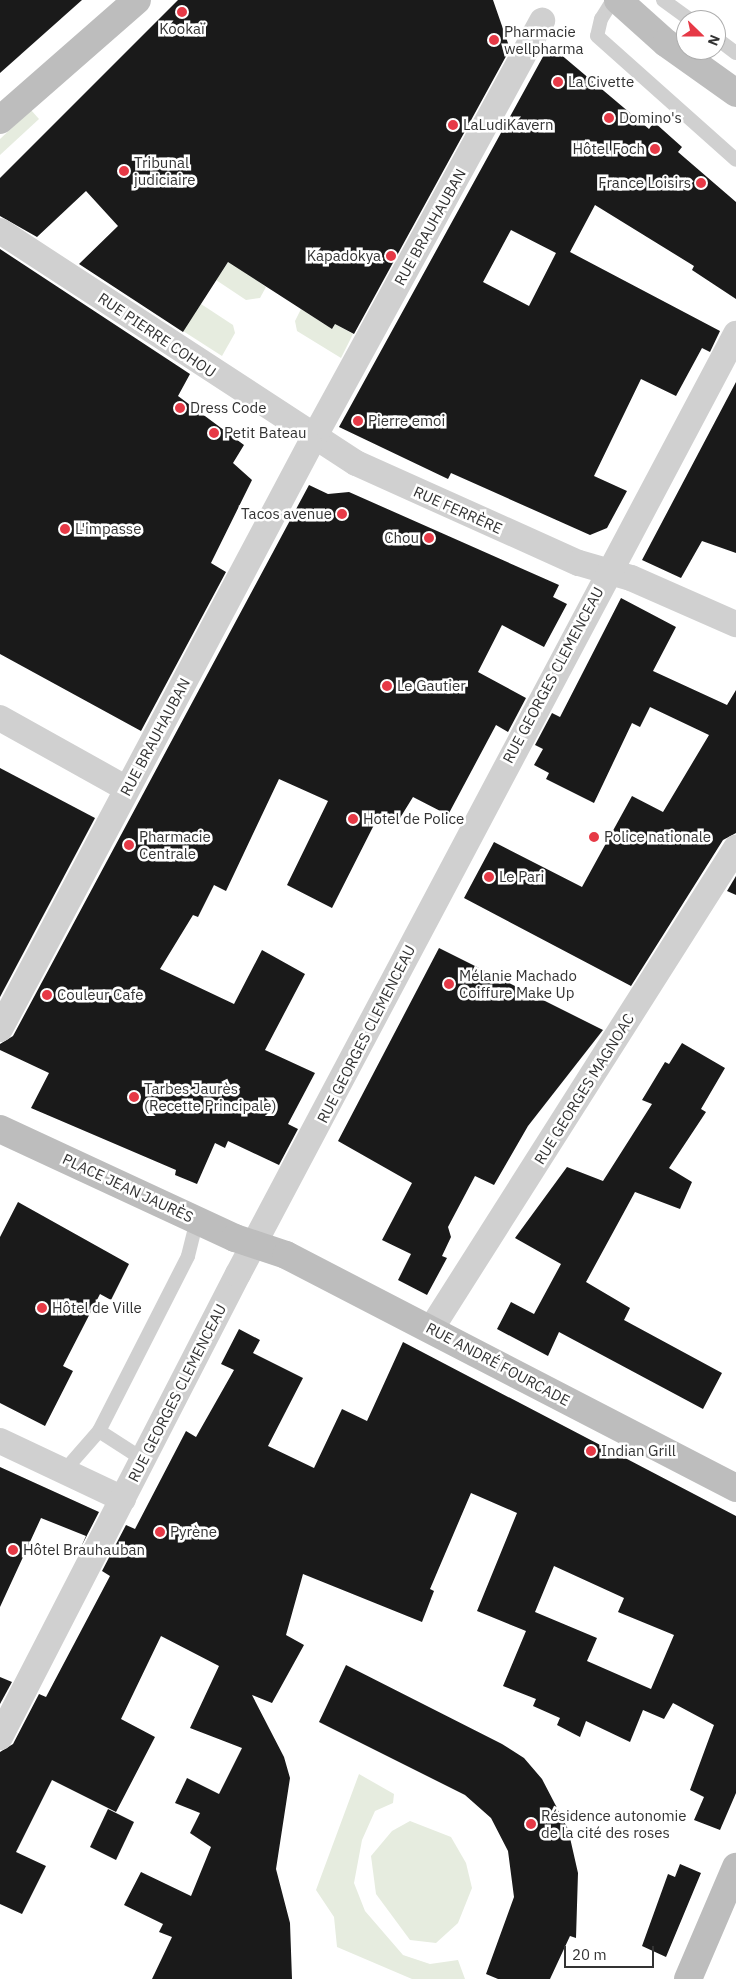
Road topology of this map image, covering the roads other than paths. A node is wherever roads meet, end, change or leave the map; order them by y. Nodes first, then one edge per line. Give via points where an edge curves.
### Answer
1 (137, 0) edge
2 (613, 0) edge
3 (618, 0) edge
4 (663, 0) edge
5 (677, 10) edge
6 (542, 21) dead end
7 (736, 93) edge
8 (0, 120) edge
9 (736, 160) edge
10 (0, 231) edge
11 (736, 334) edge
12 (314, 439) junction
13 (606, 573) junction
14 (736, 624) edge
15 (0, 718) edge
16 (127, 789) junction
17 (736, 848) edge
18 (0, 1029) edge
19 (0, 1129) edge
20 (197, 1220) junction
21 (257, 1244) junction
22 (431, 1329) junction
23 (100, 1431) junction
24 (0, 1441) edge
25 (144, 1460) junction
26 (64, 1471) junction
27 (736, 1488) edge
28 (123, 1499) junction
29 (0, 1737) edge
30 (736, 1868) edge
31 (688, 1979) edge

1 - 8 street
2 - 9 lane via 601,18 597,36
3 - 7 street via 666,43
4 - 5 lane
6 - 12 street, RUE BRAUHAUBAN
10 - 12 street, RUE PIERRE COHOU
11 - 13 street, RUE GEORGES CLEMENCEAU
12 - 13 street, RUE FERRÈRE via 436,501
12 - 16 street, RUE BRAUHAUBAN
13 - 14 street, RUE FERRÈRE via 631,578
13 - 21 street, RUE GEORGES CLEMENCEAU
15 - 16 street
16 - 18 street, RUE BRAUHAUBAN
17 - 22 street, RUE GEORGES MAGNOAC
19 - 20 street, PLACE JEAN JAURÈS
20 - 21 street, PLACE JEAN JAURÈS
20 - 23 lane via 188,1256
21 - 22 street, RUE ANDRÉ FOURCADE
21 - 25 street, RUE GEORGES CLEMENCEAU
22 - 27 street, RUE ANDRÉ FOURCADE
23 - 25 lane
23 - 26 lane
24 - 26 street
25 - 28 street, RUE GEORGES CLEMENCEAU
26 - 28 street
28 - 29 street, RUE GEORGES CLEMENCEAU
30 - 31 street

